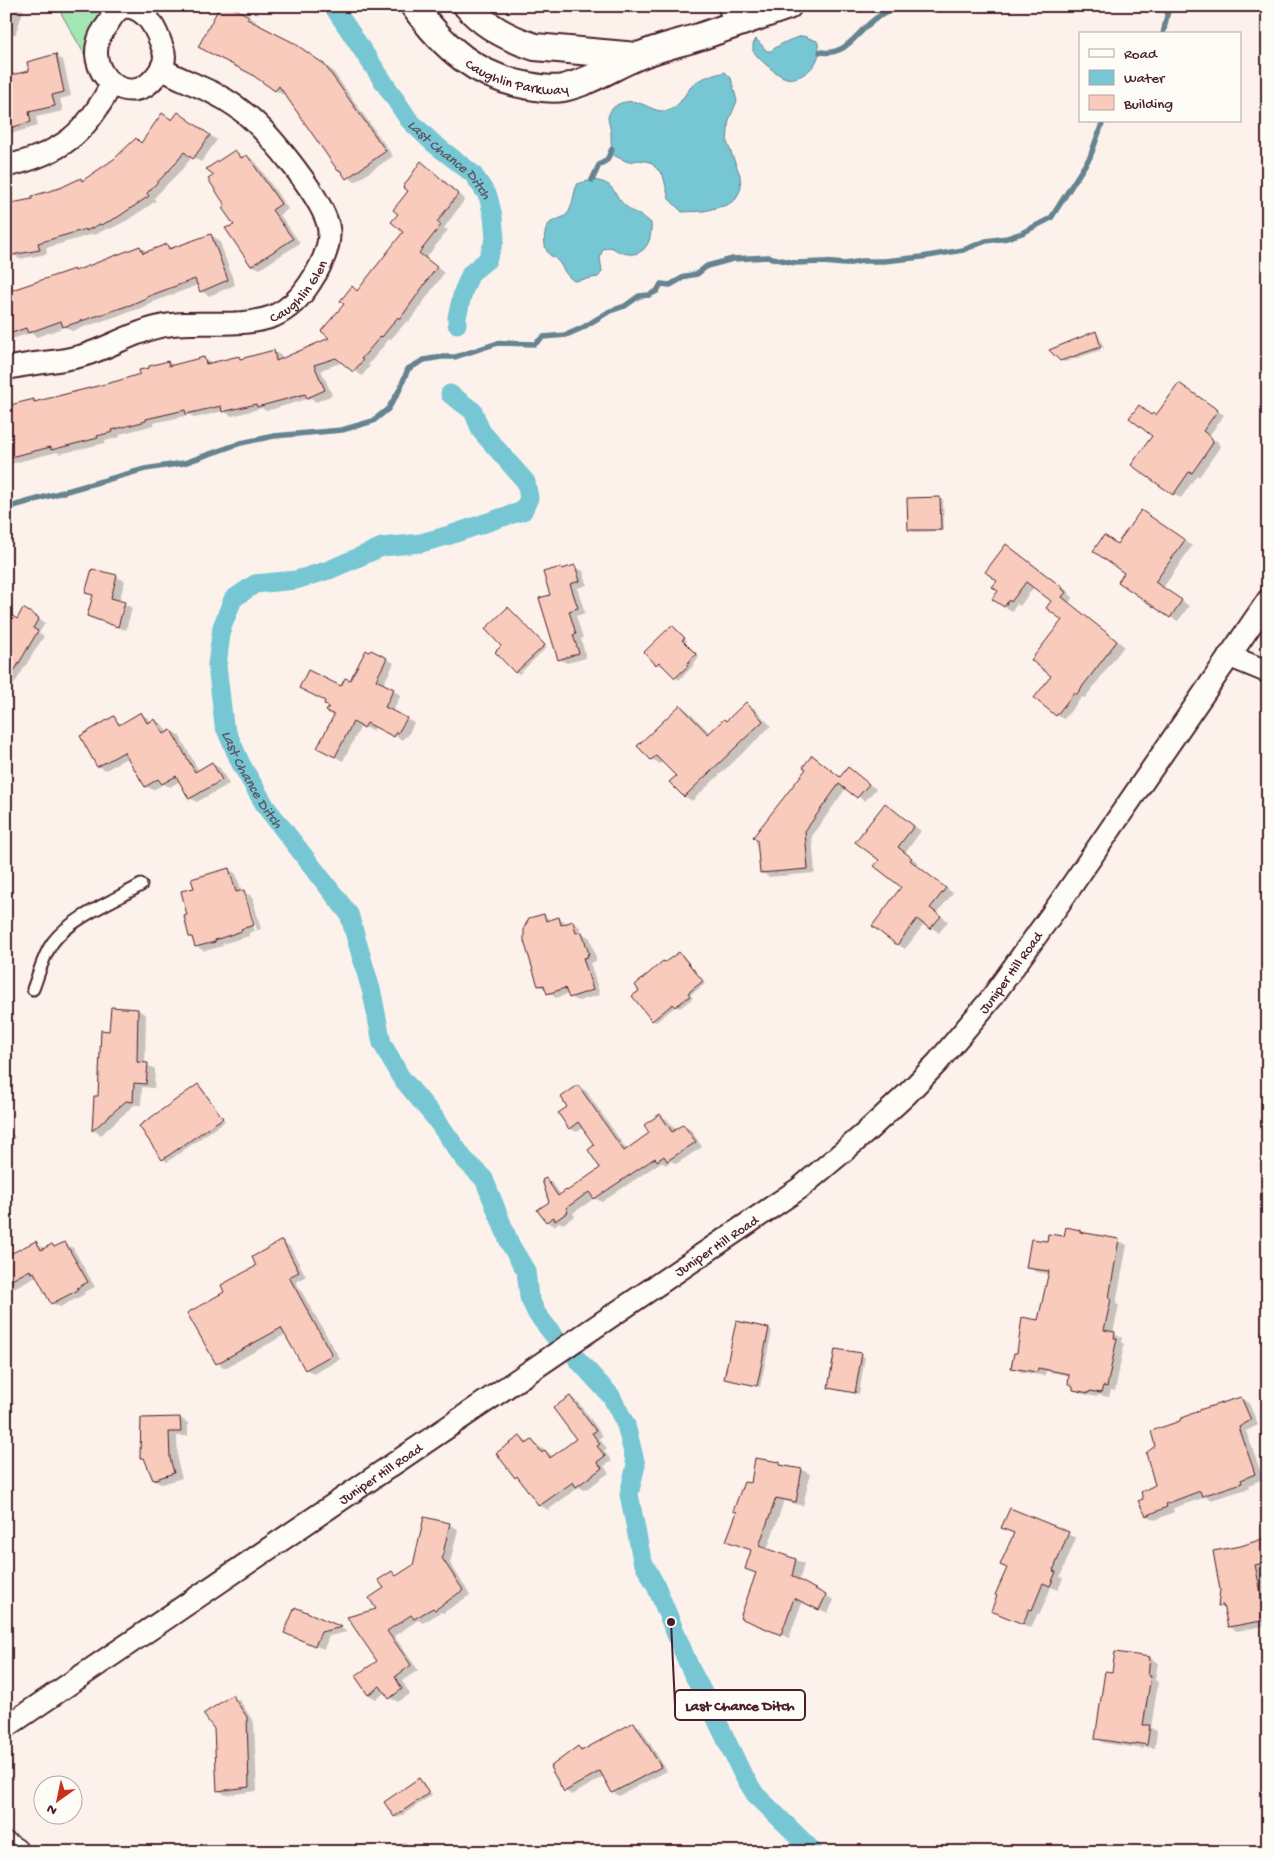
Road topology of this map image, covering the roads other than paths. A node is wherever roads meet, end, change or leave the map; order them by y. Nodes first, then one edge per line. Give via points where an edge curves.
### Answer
1 (414, 6) edge
2 (467, 6) edge
3 (788, 6) edge
4 (135, 7) edge
5 (732, 15) edge
6 (637, 56) junction
7 (161, 68) junction
8 (112, 84) junction
9 (6, 166) edge
10 (6, 369) edge
11 (1268, 600) edge
12 (1230, 656) junction
13 (1268, 672) edge
14 (141, 885) dead end
15 (33, 989) dead end
16 (6, 1727) edge
17 (6, 1847) edge
18 (14, 1852) edge

1 - 6 street, Caughlin Parkway via 454,53 493,76 515,84 560,88 597,77
2 - 6 street, Caughlin Parkway via 503,34 535,47
3 - 5 street, Caughlin Parkway
4 - 7 street via 146,15 162,46
4 - 8 street via 118,9 97,43 100,69
5 - 6 street, Caughlin Parkway
7 - 8 street via 142,89 125,90
7 - 10 street, Caughlin Glen via 214,94 247,115 283,153 327,222 327,248 315,276 287,308 262,320 158,327 82,356
8 - 9 street via 95,114 75,136 47,153
11 - 12 street, Juniper Hill Road
12 - 13 street
12 - 16 street, Juniper Hill Road via 990,1000 929,1072 864,1134 800,1188
14 - 15 lane via 75,922 60,934 46,954
17 - 18 main road

